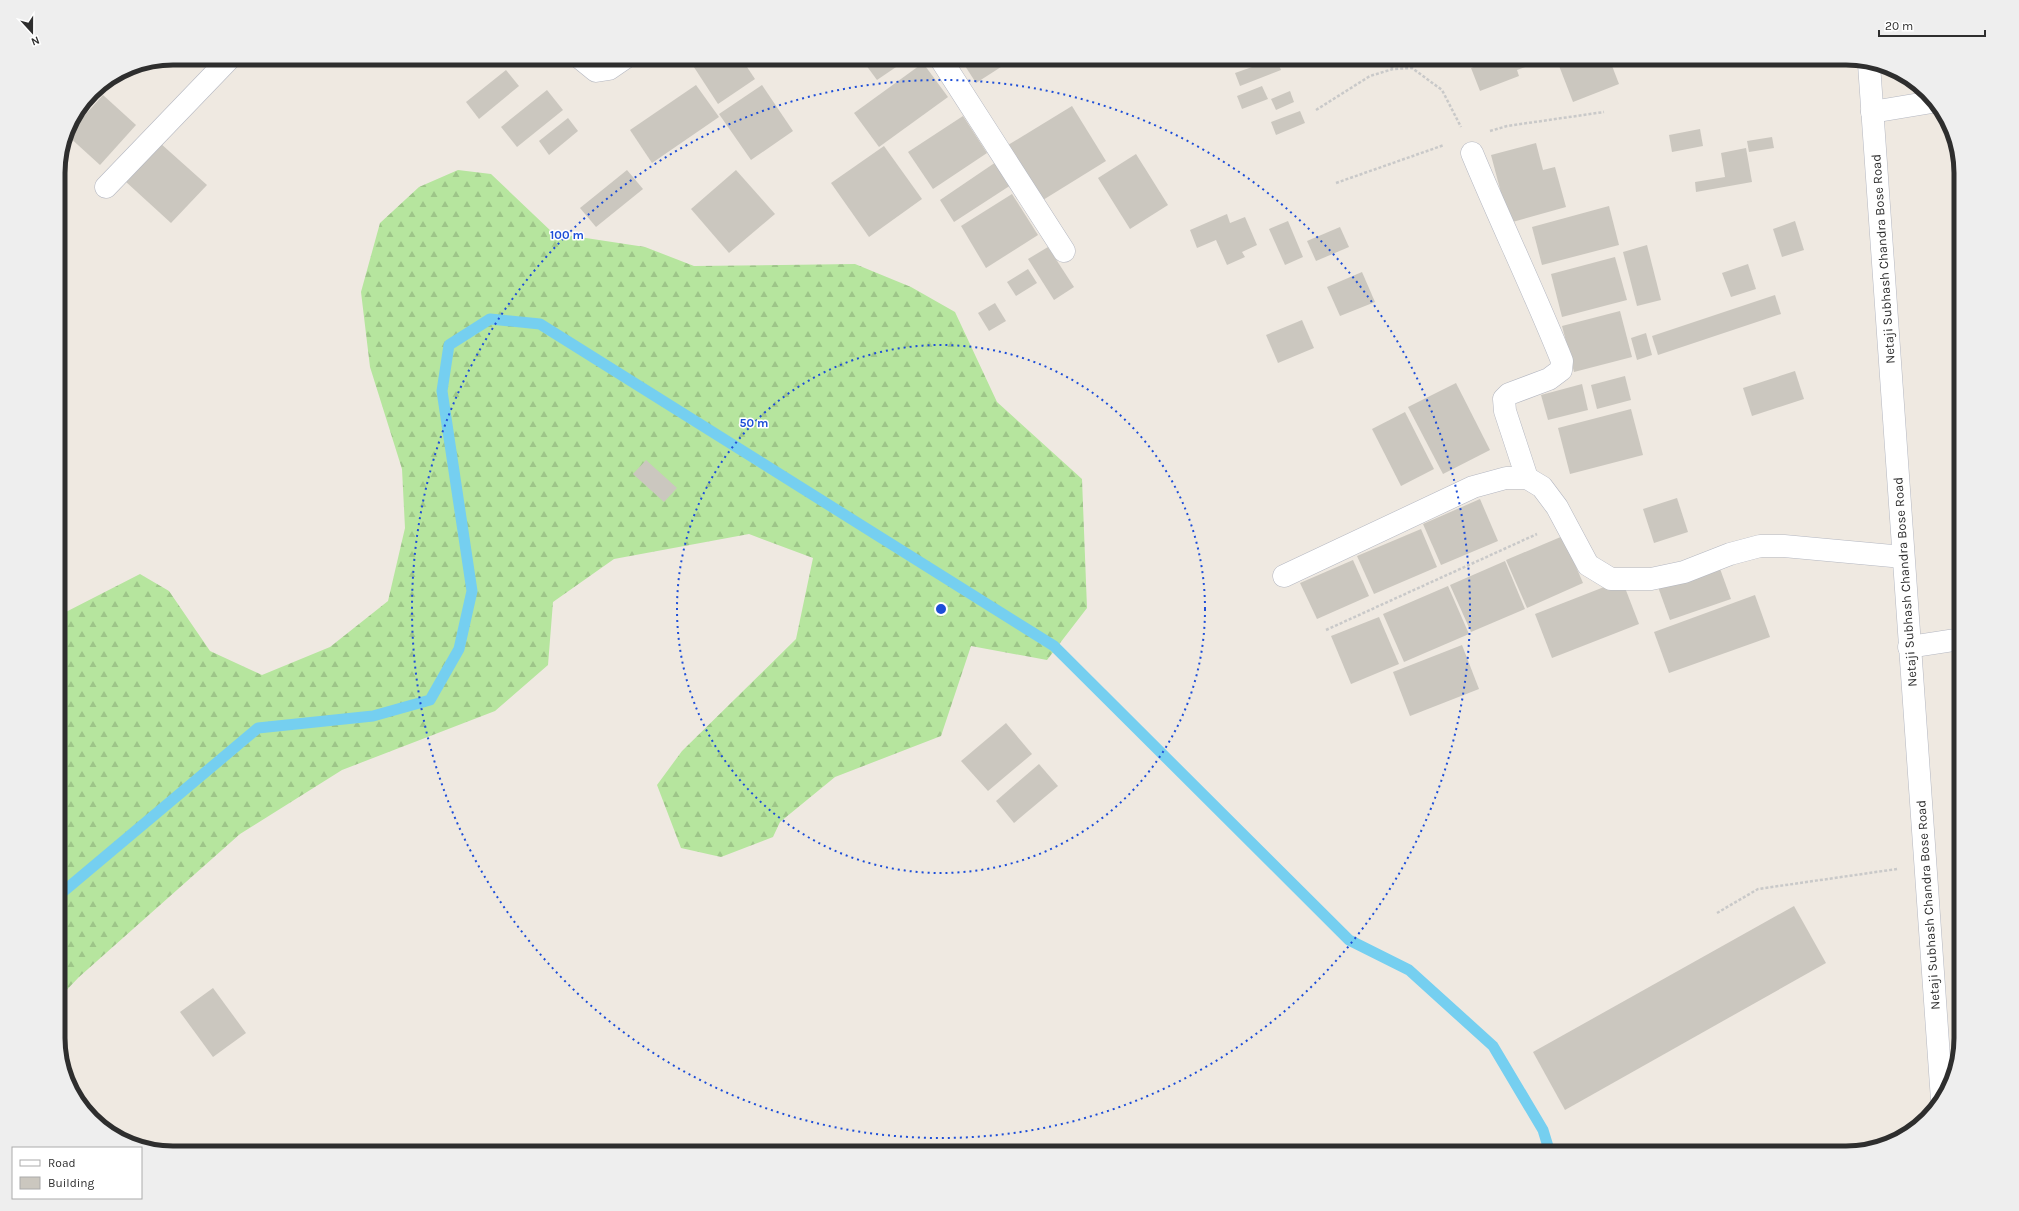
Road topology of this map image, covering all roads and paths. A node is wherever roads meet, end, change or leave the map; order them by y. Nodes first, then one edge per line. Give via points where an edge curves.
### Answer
1 (223, 65) edge
2 (589, 65) edge
3 (615, 65) edge
4 (944, 65) edge
5 (1390, 65) edge
6 (1869, 68) edge
7 (1393, 69) junction
8 (1928, 103) edge
9 (1316, 110) dead end
10 (1872, 112) junction
11 (1472, 153) joint
12 (106, 187) dead end
13 (1064, 251) dead end
14 (1527, 478) junction
15 (1565, 522) junction
16 (1903, 557) junction
17 (1284, 576) dead end
18 (1326, 630) dead end
19 (1954, 640) edge
20 (1909, 646) junction
21 (1925, 865) junction
22 (1717, 913) dead end
23 (1941, 1089) edge

1 - 12 street
2 - 3 street via 596,71 609,69
4 - 13 street
5 - 7 path
6 - 10 street, Netaji Subhash Chandra Bose Road
7 - 9 path via 1370,76
7 - 11 path via 1412,68 1442,90 1467,137
8 - 10 street
10 - 16 street, Netaji Subhash Chandra Bose Road
11 - 14 street via 1507,236 1538,300 1562,361 1561,370 1549,379 1509,394 1504,399 1505,411
14 - 15 street via 1542,487
14 - 17 street via 1506,478 1473,487
15 - 16 street via 1588,565 1611,579 1651,579 1684,572 1730,554 1760,546
15 - 18 path
16 - 20 street, Netaji Subhash Chandra Bose Road
19 - 20 street
20 - 21 street, Netaji Subhash Chandra Bose Road
21 - 22 path via 1758,889
21 - 23 street, Netaji Subhash Chandra Bose Road

